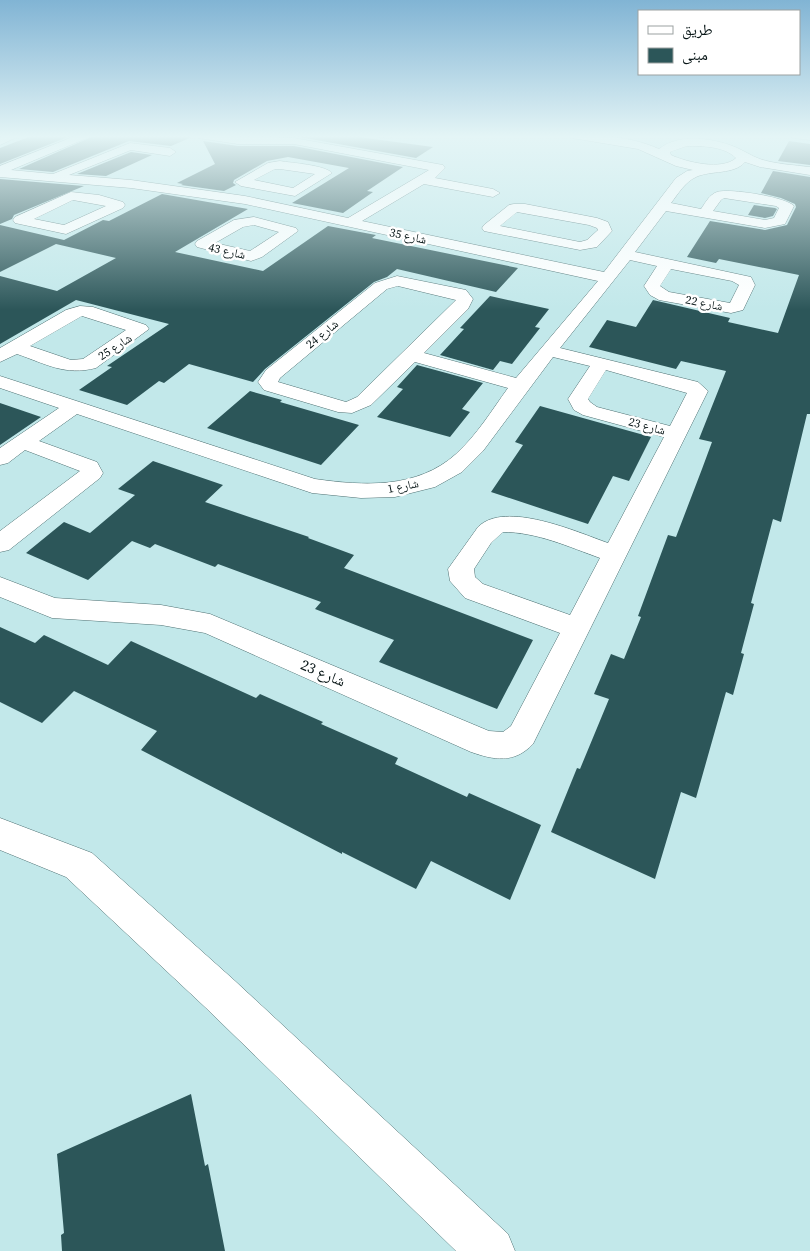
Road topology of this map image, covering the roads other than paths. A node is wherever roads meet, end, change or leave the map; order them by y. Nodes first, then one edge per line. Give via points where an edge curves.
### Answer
1 (112, 193) edge
2 (203, 193) edge
3 (219, 193) edge
4 (399, 193) edge
5 (672, 193) edge
6 (216, 195) junction
7 (99, 200) junction
8 (663, 206) junction
9 (292, 211) junction
10 (705, 213) junction
11 (391, 218) dead end
12 (349, 223) junction
13 (267, 224) junction
14 (438, 227) dead end
15 (489, 228) junction
16 (410, 229) junction
17 (464, 248) junction
18 (625, 255) junction
19 (666, 264) junction
20 (608, 278) junction
21 (548, 350) junction
22 (7, 351) edge
23 (412, 355) junction
24 (601, 363) junction
25 (0, 382) edge
26 (520, 385) junction
27 (74, 408) junction
28 (676, 434) junction
29 (23, 442) junction
30 (0, 458) edge
31 (0, 544) edge
32 (614, 554) junction
33 (0, 586) edge
34 (576, 628) junction
35 (0, 834) edge
36 (491, 1251) edge

1 - 7 street
2 - 6 street, شارع 35
3 - 6 street
4 - 12 street
5 - 8 street, شارع 1
6 - 9 street, شارع 35
7 - 7 street via 71,196 20,220 70,230 118,206
8 - 10 street
8 - 18 street, شارع 1
9 - 12 street, شارع 35
9 - 13 street
10 - 10 street via 774,224 780,221 787,206 724,194 716,197
11 - 16 street
12 - 16 street, شارع 35
13 - 13 street, شارع 43 via 242,222 202,244 243,256 255,256 291,231
14 - 16 street
15 - 15 street via 510,210 519,208 592,221 605,228 592,244 585,246
15 - 17 street
16 - 17 street, شارع 35
17 - 20 street, شارع 35
18 - 19 street, شارع 22
18 - 20 street, شارع 1
19 - 19 street, شارع 22 via 736,277 748,285 737,306 731,308 665,296 652,286
20 - 21 street, شارع 1
21 - 24 street, شارع 23
21 - 26 street, شارع 1
22 - 22 street, شارع 25 via 80,311 140,329 89,364 78,366
23 - 23 street, شارع 24 via 462,305 464,296 404,281 386,283 268,382 274,388 352,407 364,401
23 - 26 street
24 - 28 street, شارع 23 via 578,399 581,406
24 - 28 street, شارع 23 via 695,388 698,391
25 - 27 street, شارع 1
26 - 27 street, شارع 1 via 484,436 464,458 443,474 415,486 380,491 344,491 312,486
27 - 29 street
28 - 32 street, شارع 23
29 - 30 street
29 - 31 street via 89,466 92,473
32 - 34 street, شارع 23
32 - 34 street via 524,524 504,523 490,528 461,569 463,581 474,591
33 - 34 street, شارع 23 via 52,608 161,615 210,624 496,747 507,747 522,735
35 - 36 street via 79,865

